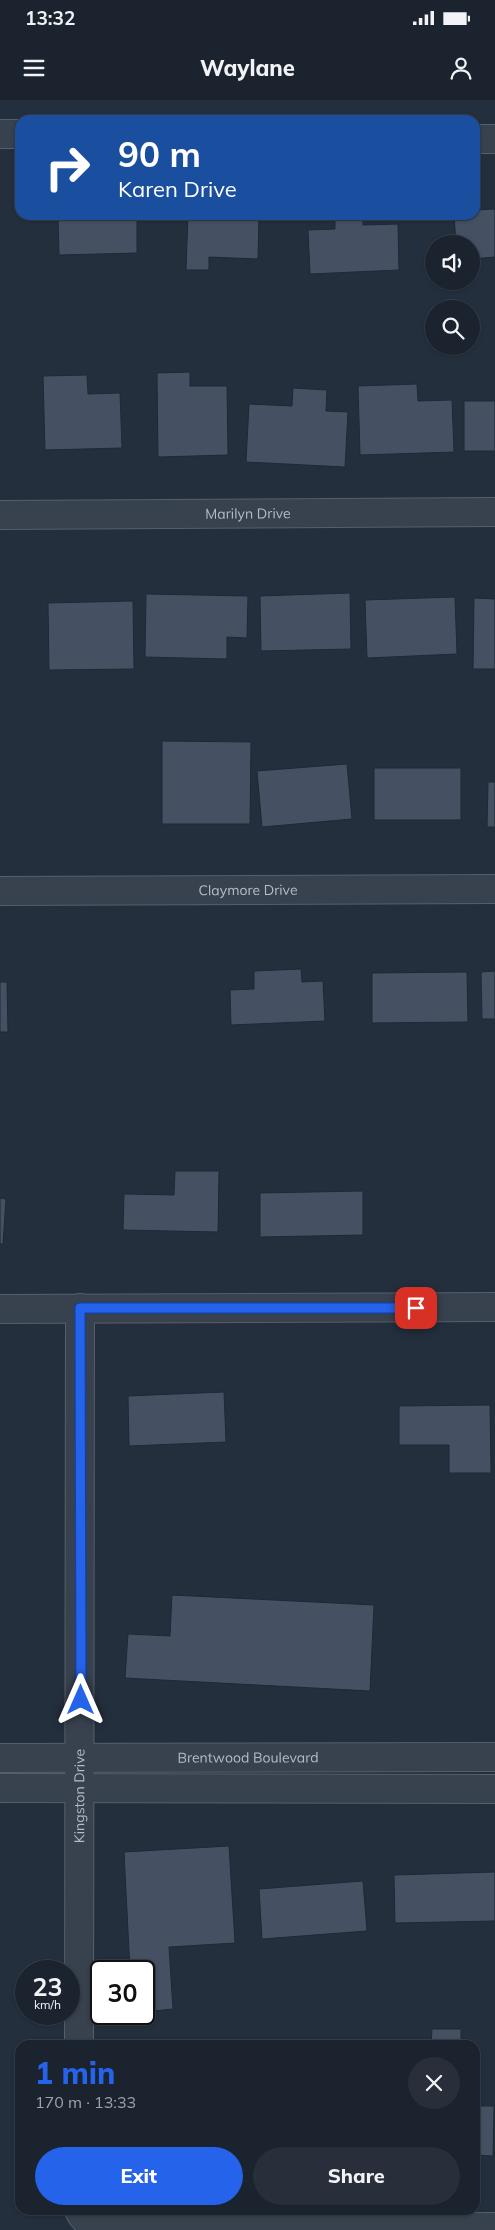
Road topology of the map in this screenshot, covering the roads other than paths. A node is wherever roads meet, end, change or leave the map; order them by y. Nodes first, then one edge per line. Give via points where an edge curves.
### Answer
1 (0, 134) edge
2 (15, 134) edge
3 (480, 139) edge
4 (495, 139) edge
5 (495, 512) edge
6 (0, 515) edge
7 (495, 889) edge
8 (0, 891) edge
9 (80, 1308) junction
10 (495, 1308) edge
11 (0, 1309) edge
12 (495, 1757) edge
13 (0, 1758) edge
14 (81, 1759) junction
15 (0, 1788) edge
16 (80, 1788) junction
17 (495, 1789) edge
18 (79, 2040) edge
19 (83, 2215) edge
20 (495, 2227) edge

1 - 2 street
3 - 4 street
5 - 6 street, Marilyn Drive
7 - 8 street, Claymore Drive
9 - 10 street
9 - 11 street
9 - 14 street, Kingston Drive
12 - 14 street, Brentwood Boulevard
13 - 14 street, Brentwood Boulevard
14 - 16 street, Kingston Drive
15 - 16 street
16 - 17 street
16 - 18 street, Kingston Drive
19 - 20 street via 95,2225 118,2228

